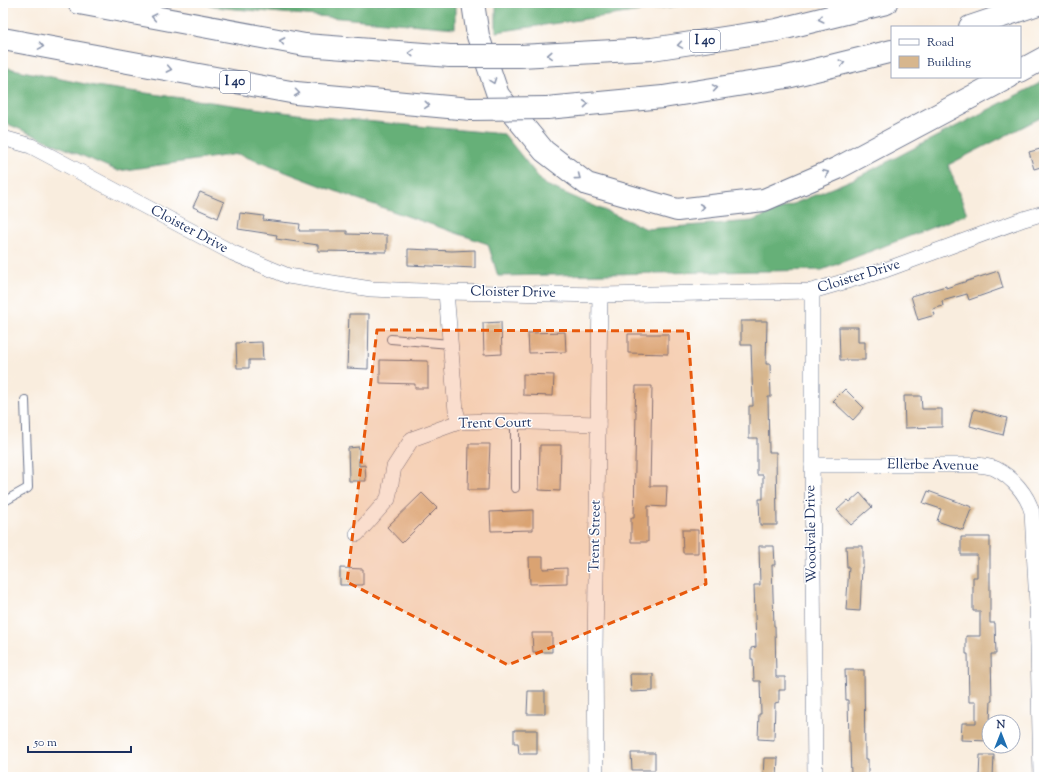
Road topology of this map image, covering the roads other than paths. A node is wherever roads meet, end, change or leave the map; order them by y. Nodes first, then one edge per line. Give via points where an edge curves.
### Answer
1 (79, 3) edge
2 (473, 3) edge
3 (886, 3) edge
4 (1041, 3) edge
5 (973, 26) edge
6 (3, 39) edge
7 (891, 51) edge
8 (1044, 58) edge
9 (1021, 70) edge
10 (1007, 78) edge
11 (3, 138) edge
12 (1044, 213) edge
13 (812, 291) junction
14 (446, 292) junction
15 (600, 295) junction
16 (391, 339) dead end
17 (450, 344) junction
18 (25, 400) dead end
19 (458, 417) junction
20 (515, 422) junction
21 (598, 424) junction
22 (812, 465) junction
23 (515, 488) dead end
24 (3, 502) edge
25 (357, 534) dead end
26 (596, 777) edge
27 (815, 777) edge
28 (1041, 777) edge

3 -> 1 highway, I 40, bridge via 777,30 652,49 520,56 450,56 306,45
2 -> 10 highway via 478,36 498,95 544,152 587,184 677,210 764,200 838,168
4 - 5 highway
6 -> 7 highway, I 40, bridge via 296,93 470,109 547,108 663,97 787,77
8 - 9 highway
11 - 14 street, Cloister Drive via 31,146 233,253 288,276 371,289
12 - 13 street, Cloister Drive via 885,270
13 - 15 street, Cloister Drive
13 - 22 street, Woodvale Drive
14 - 15 street, Cloister Drive
14 - 17 street
15 - 21 street, Trent Street
16 - 17 lane
17 - 19 street
18 - 24 lane via 28,488
19 - 20 street, Trent Court
19 - 25 street, Trent Court via 412,439 394,467 388,499
20 - 21 street, Trent Court
20 - 23 lane
21 - 26 street, Trent Street
22 - 27 street, Woodvale Drive
22 - 28 street, Ellerbe Avenue via 977,465 996,469 1020,489 1028,500 1032,512

